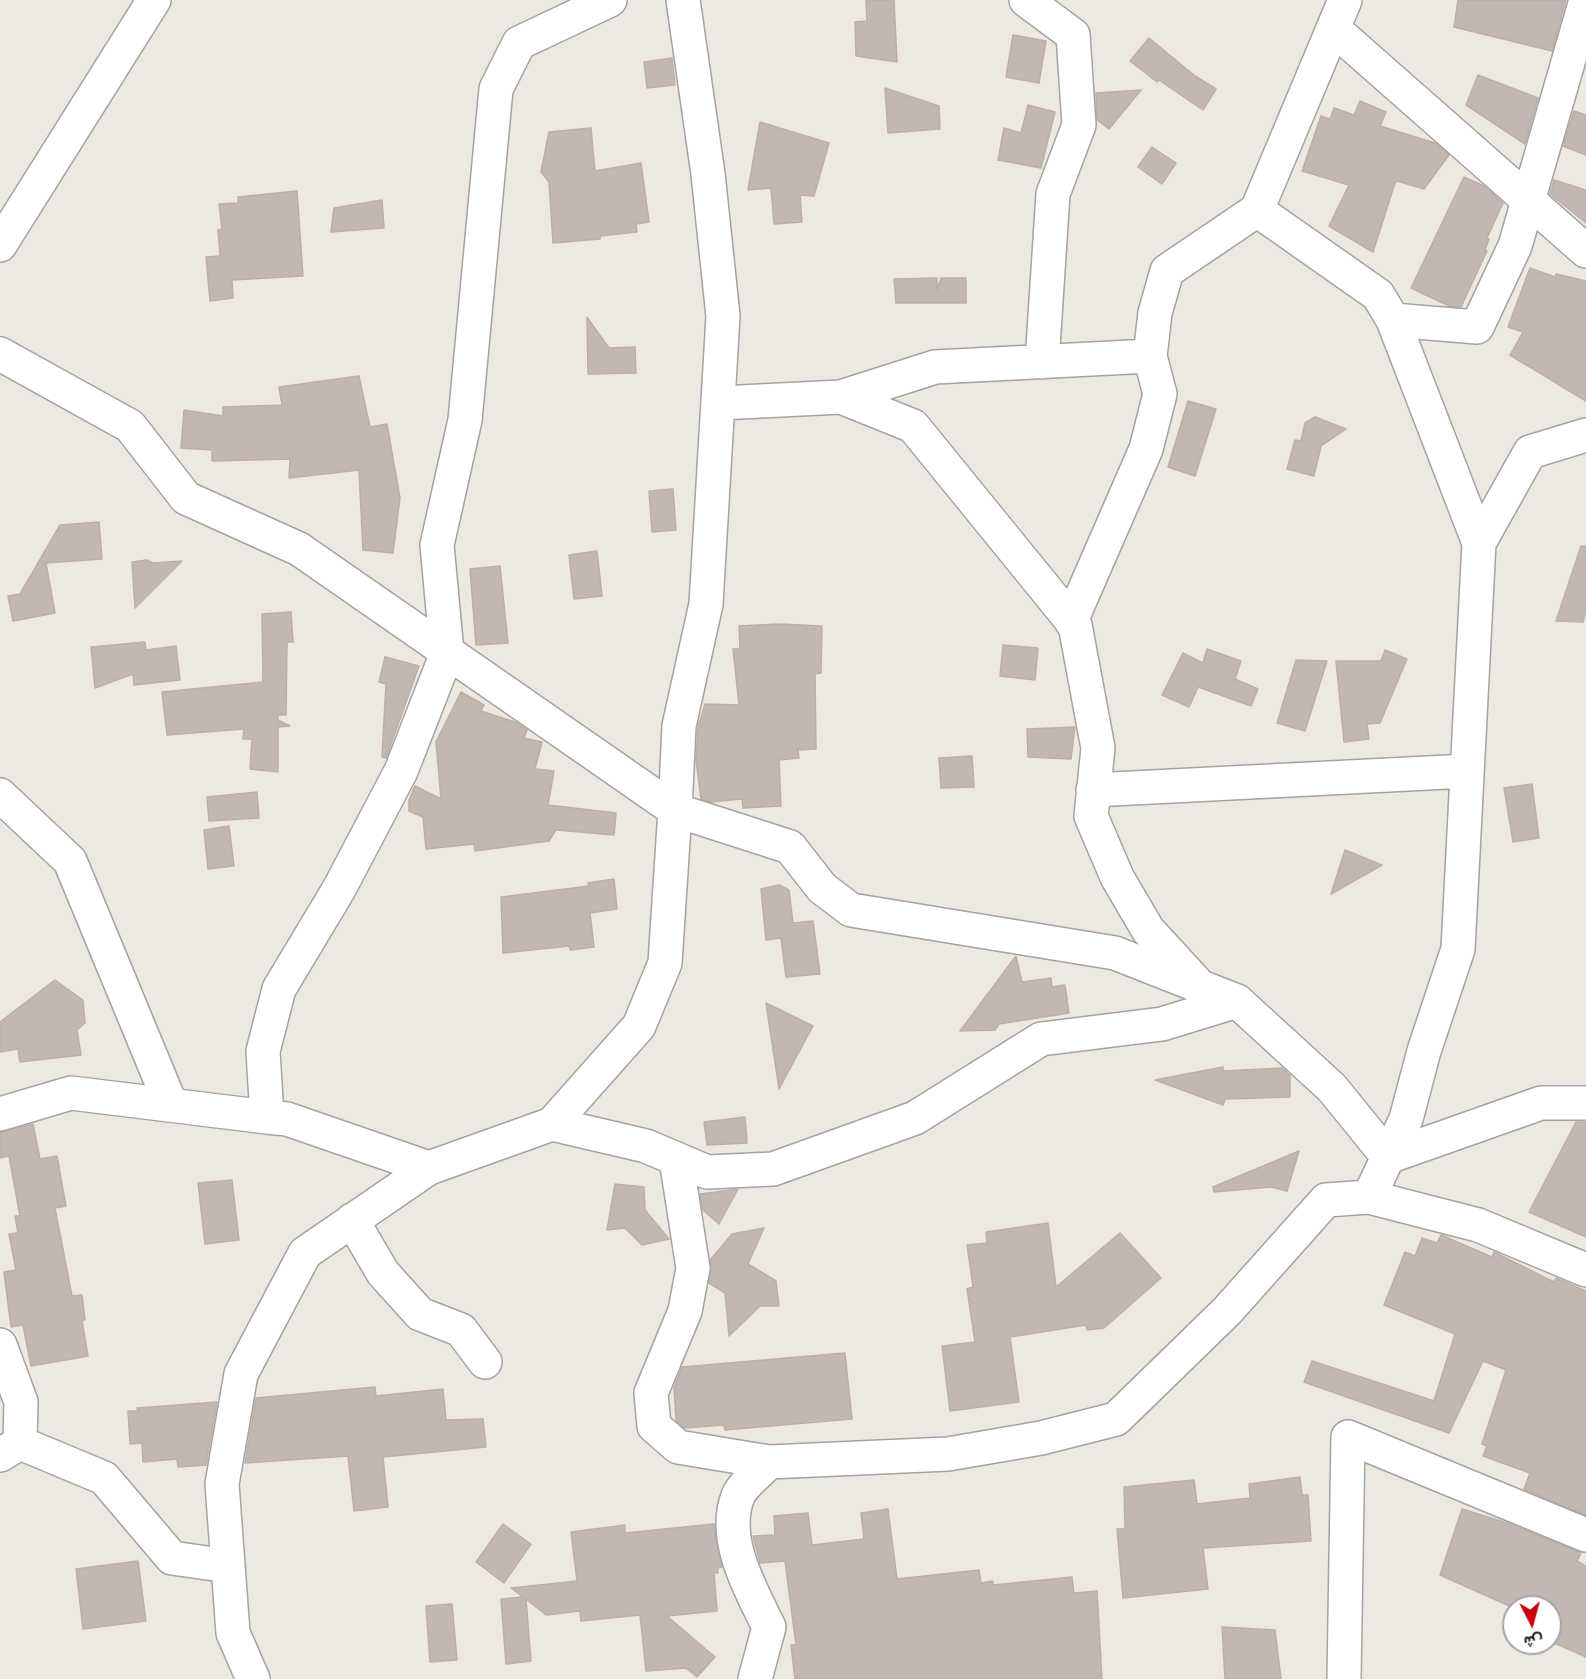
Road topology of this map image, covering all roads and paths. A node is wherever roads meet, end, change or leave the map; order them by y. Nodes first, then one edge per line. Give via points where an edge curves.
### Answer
1 (154, 0) edge
2 (610, 0) edge
3 (683, 0) edge
4 (1026, 0) edge
5 (1586, 0) edge
6 (1340, 15) edge
7 (1530, 201) junction
8 (1257, 210) junction
9 (0, 245) edge
10 (1586, 251) edge
11 (1393, 320) junction
12 (0, 354) edge
13 (1150, 356) junction
14 (1042, 362) junction
15 (841, 397) junction
16 (720, 403) junction
17 (1586, 435) edge
18 (1479, 543) junction
19 (1071, 621) junction
20 (447, 653) junction
21 (1467, 771) junction
22 (1093, 790) junction
23 (0, 795) edge
24 (675, 810) junction
25 (1200, 986) junction
26 (1237, 1001) junction
27 (1586, 1102) edge
28 (171, 1105) junction
29 (0, 1114) edge
30 (267, 1117) junction
31 (552, 1125) junction
32 (1388, 1157) junction
33 (676, 1159) junction
34 (429, 1168) junction
35 (1369, 1197) junction
36 (352, 1220) junction
37 (1586, 1270) edge
38 (0, 1345) edge
39 (485, 1362) dead end
40 (10, 1449) edge
41 (769, 1462) junction
42 (1586, 1536) edge
43 (228, 1566) junction
44 (253, 1679) edge
45 (755, 1679) edge
46 (1344, 1679) edge

1 - 9 street
2 - 20 street via 519,43 496,88 465,420 437,545
3 - 16 street via 723,316
4 - 14 street via 1073,35 1079,125 1053,194
5 - 7 street
6 - 7 street
6 - 8 street
7 - 10 street
7 - 11 street via 1515,246 1477,327
8 - 11 street via 1378,295
8 - 13 street via 1167,271 1155,313
11 - 18 street
12 - 20 street via 130,426 186,498 299,549
13 - 14 street
13 - 19 street via 1160,394 1146,449
14 - 15 street via 935,367
15 - 16 street
15 - 19 street via 913,426
16 - 24 street via 706,604 679,726
17 - 18 street via 1530,452
18 - 21 street
19 - 22 street via 1098,748
20 - 24 street
20 - 30 street via 401,771 339,889 279,989 263,1050
21 - 22 street
21 - 32 street via 1458,949 1406,1119
22 - 25 street via 1091,816 1117,877 1148,930
23 - 28 street via 70,861
24 - 25 street via 790,847 822,888 851,910 1115,953
24 - 31 street via 665,963 639,1026
25 - 26 street
26 - 32 street via 1332,1088
26 - 33 street via 1161,1024 1041,1039 915,1118 773,1169 707,1172
27 - 32 street via 1541,1103
28 - 29 street via 71,1093
28 - 30 street
30 - 34 street via 287,1119
31 - 33 street via 645,1146
31 - 34 street
32 - 35 street
33 - 41 street via 693,1268 685,1311 651,1394 654,1426 678,1447
34 - 36 street
35 - 37 street via 1478,1225
35 - 41 street via 1326,1200 1227,1311 1116,1419 1041,1438 948,1454
36 - 39 street via 383,1273 420,1314 461,1330
36 - 43 street via 305,1253 241,1374 222,1484
38 - 40 street via 21,1402
40 - 43 street via 104,1478 172,1558
41 - 45 street via 738,1495 732,1528 745,1579 769,1627
42 - 46 street via 1348,1437
43 - 44 street via 233,1633

